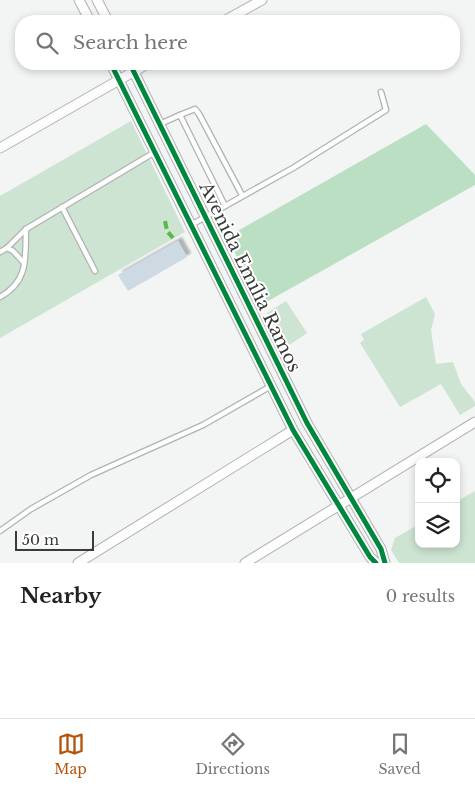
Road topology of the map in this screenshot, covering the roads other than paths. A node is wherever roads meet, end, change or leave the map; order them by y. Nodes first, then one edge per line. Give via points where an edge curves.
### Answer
1 (79, 0) edge
2 (98, 0) edge
3 (262, 0) edge
4 (87, 15) edge
5 (105, 15) edge
6 (235, 15) edge
7 (114, 70) edge
8 (130, 70) edge
9 (133, 70) edge
10 (119, 80) junction
11 (381, 92) dead end
12 (180, 115) junction
13 (160, 124) junction
14 (0, 148) edge
15 (155, 152) junction
16 (242, 195) junction
17 (225, 206) junction
18 (62, 207) junction
19 (206, 218) junction
20 (191, 225) junction
21 (26, 229) junction
22 (7, 248) junction
23 (0, 252) edge
24 (24, 264) junction
25 (95, 271) dead end
26 (0, 297) edge
27 (271, 386) junction
28 (475, 422) edge
29 (293, 430) junction
30 (352, 499) junction
31 (339, 506) junction
32 (0, 531) edge
33 (78, 563) edge
34 (245, 563) edge
35 (376, 563) edge
36 (385, 563) edge

1 - 4 street
2 - 5 street
3 - 6 street
7 - 10 street, Avenida Emília Ramos
8 - 10 street
9 - 13 street, Avenida Emília Ramos
10 - 14 street
10 - 15 street, Avenida Emília Ramos
11 - 16 lane via 386,110 293,168
12 - 13 lane
12 - 16 lane via 195,109 199,114
12 - 17 lane
13 - 19 street, Avenida Emília Ramos
15 - 18 lane
15 - 20 street, Avenida Emília Ramos
16 - 17 lane
17 - 19 lane
18 - 21 lane
18 - 25 lane
19 - 20 lane
19 - 30 street, Avenida Emília Ramos via 307,422
20 - 27 street, Avenida Emília Ramos
21 - 22 lane
21 - 24 lane
22 - 23 lane
22 - 24 lane
24 - 26 lane via 20,281
27 - 29 street, Avenida Emília Ramos
27 - 32 lane via 203,425 91,475
28 - 30 street
29 - 31 street, Avenida Emília Ramos
29 - 33 street
30 - 31 street
30 - 36 street, Avenida Emília Ramos via 382,549
31 - 34 street
31 - 35 street, Avenida Emília Ramos

